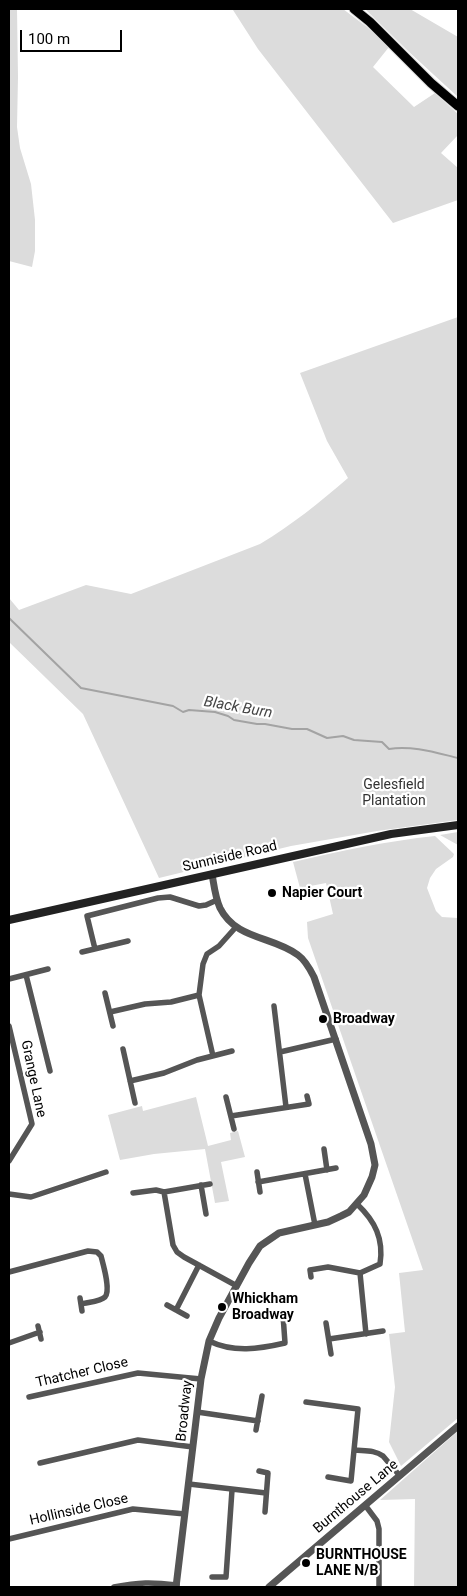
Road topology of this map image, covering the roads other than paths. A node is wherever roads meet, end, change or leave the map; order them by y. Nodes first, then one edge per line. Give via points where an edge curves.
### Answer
1 (354, 9) edge
2 (458, 106) edge
3 (458, 825) edge
4 (212, 874) junction
5 (217, 900) junction
6 (9, 920) edge
7 (236, 927) junction
8 (128, 941) dead end
9 (94, 949) junction
10 (82, 952) dead end
11 (48, 969) dead end
12 (26, 975) junction
13 (9, 979) edge
14 (105, 993) dead end
15 (200, 995) junction
16 (274, 1006) dead end
17 (110, 1012) junction
18 (9, 1026) edge
19 (113, 1026) dead end
20 (336, 1039) junction
21 (123, 1048) dead end
22 (232, 1051) dead end
23 (280, 1052) junction
24 (212, 1056) junction
25 (50, 1071) dead end
26 (130, 1081) junction
27 (307, 1096) dead end
28 (226, 1097) dead end
29 (135, 1103) dead end
30 (286, 1107) junction
31 (231, 1116) junction
32 (234, 1129) dead end
33 (324, 1149) dead end
34 (9, 1161) edge
35 (336, 1168) dead end
36 (327, 1170) junction
37 (106, 1172) dead end
38 (256, 1172) dead end
39 (305, 1174) junction
40 (258, 1182) junction
41 (210, 1184) dead end
42 (201, 1185) junction
43 (164, 1192) junction
44 (260, 1192) dead end
45 (133, 1193) dead end
46 (9, 1194) edge
47 (357, 1204) junction
48 (206, 1214) dead end
49 (315, 1225) junction
50 (199, 1265) junction
51 (9, 1272) edge
52 (360, 1273) junction
53 (311, 1277) dead end
54 (237, 1286) junction
55 (166, 1305) dead end
56 (176, 1310) junction
57 (82, 1311) dead end
58 (187, 1316) dead end
59 (283, 1316) dead end
60 (326, 1323) dead end
61 (383, 1331) dead end
62 (366, 1334) junction
63 (41, 1339) dead end
64 (329, 1339) junction
65 (209, 1341) junction
66 (9, 1343) edge
67 (331, 1354) dead end
68 (201, 1379) junction
69 (262, 1396) dead end
70 (29, 1397) dead end
71 (306, 1402) dead end
72 (197, 1412) junction
73 (258, 1421) junction
74 (458, 1426) edge
75 (256, 1430) dead end
76 (193, 1447) junction
77 (355, 1450) junction
78 (40, 1463) dead end
79 (259, 1471) dead end
80 (400, 1476) junction
81 (328, 1478) dead end
82 (189, 1484) junction
83 (232, 1490) junction
84 (266, 1493) junction
85 (365, 1505) junction
86 (265, 1512) dead end
87 (185, 1514) junction
88 (9, 1537) edge
89 (212, 1577) dead end
90 (177, 1586) edge
91 (114, 1587) edge
92 (269, 1587) edge
93 (379, 1587) edge

1 - 2 highway
3 - 4 main road, Sunniside Road via 391,834
4 - 5 street, Broadway
4 - 6 main road, Sunniside Road
5 - 7 street, Broadway
5 - 9 street via 199,906 170,897 158,898 87,916
7 - 15 street via 207,954 202,964
7 - 20 street, Broadway via 300,956 314,977
8 - 9 street
9 - 10 street
11 - 12 street
12 - 13 street
12 - 25 street
14 - 17 street
15 - 17 street
15 - 24 street
16 - 23 street
17 - 19 street
18 - 34 street, Grange Lane via 32,1124
20 - 23 street
20 - 47 street, Broadway via 374,1156 372,1177
21 - 26 street
22 - 24 street
23 - 30 street
24 - 26 street
26 - 29 street
27 - 30 street via 309,1104
28 - 31 street
30 - 31 street
31 - 32 street
33 - 36 street
35 - 36 street
36 - 39 street
37 - 46 street via 31,1197
38 - 40 street
39 - 40 street
39 - 49 street
40 - 44 street
41 - 42 street
42 - 43 street
42 - 48 street
43 - 45 street
43 - 50 street via 173,1245 184,1257
47 - 49 street, Broadway via 341,1216
47 - 52 street via 376,1226 381,1256 380,1264
49 - 54 street, Broadway via 280,1233 266,1241 256,1251
50 - 54 street
50 - 56 street
51 - 57 street via 88,1251 97,1252 101,1256 108,1289 104,1298 80,1301
52 - 53 street via 328,1268 310,1270
52 - 62 street
54 - 65 street, Broadway
55 - 56 street
56 - 58 street
59 - 65 street via 285,1343 247,1350
60 - 64 street
61 - 62 street
62 - 64 street
63 - 66 street via 39,1329
64 - 67 street
65 - 68 street, Broadway
68 - 70 street, Thatcher Close via 138,1373
68 - 72 street, Broadway
69 - 73 street
71 - 77 street via 358,1409
72 - 73 street
72 - 76 street, Broadway
73 - 75 street
74 - 80 street, Burnthouse Lane
76 - 78 street via 138,1440
76 - 82 street, Broadway
77 - 80 street via 383,1456
77 - 81 street via 350,1481
79 - 84 street via 268,1473
80 - 85 street, Burnthouse Lane
82 - 83 street
82 - 87 street, Broadway
83 - 84 street
83 - 89 street via 226,1577
84 - 86 street
85 - 92 street, Burnthouse Lane
85 - 93 street via 378,1521
87 - 88 street, Hollinside Close via 133,1509
87 - 90 street, Broadway
90 - 91 street via 150,1582

